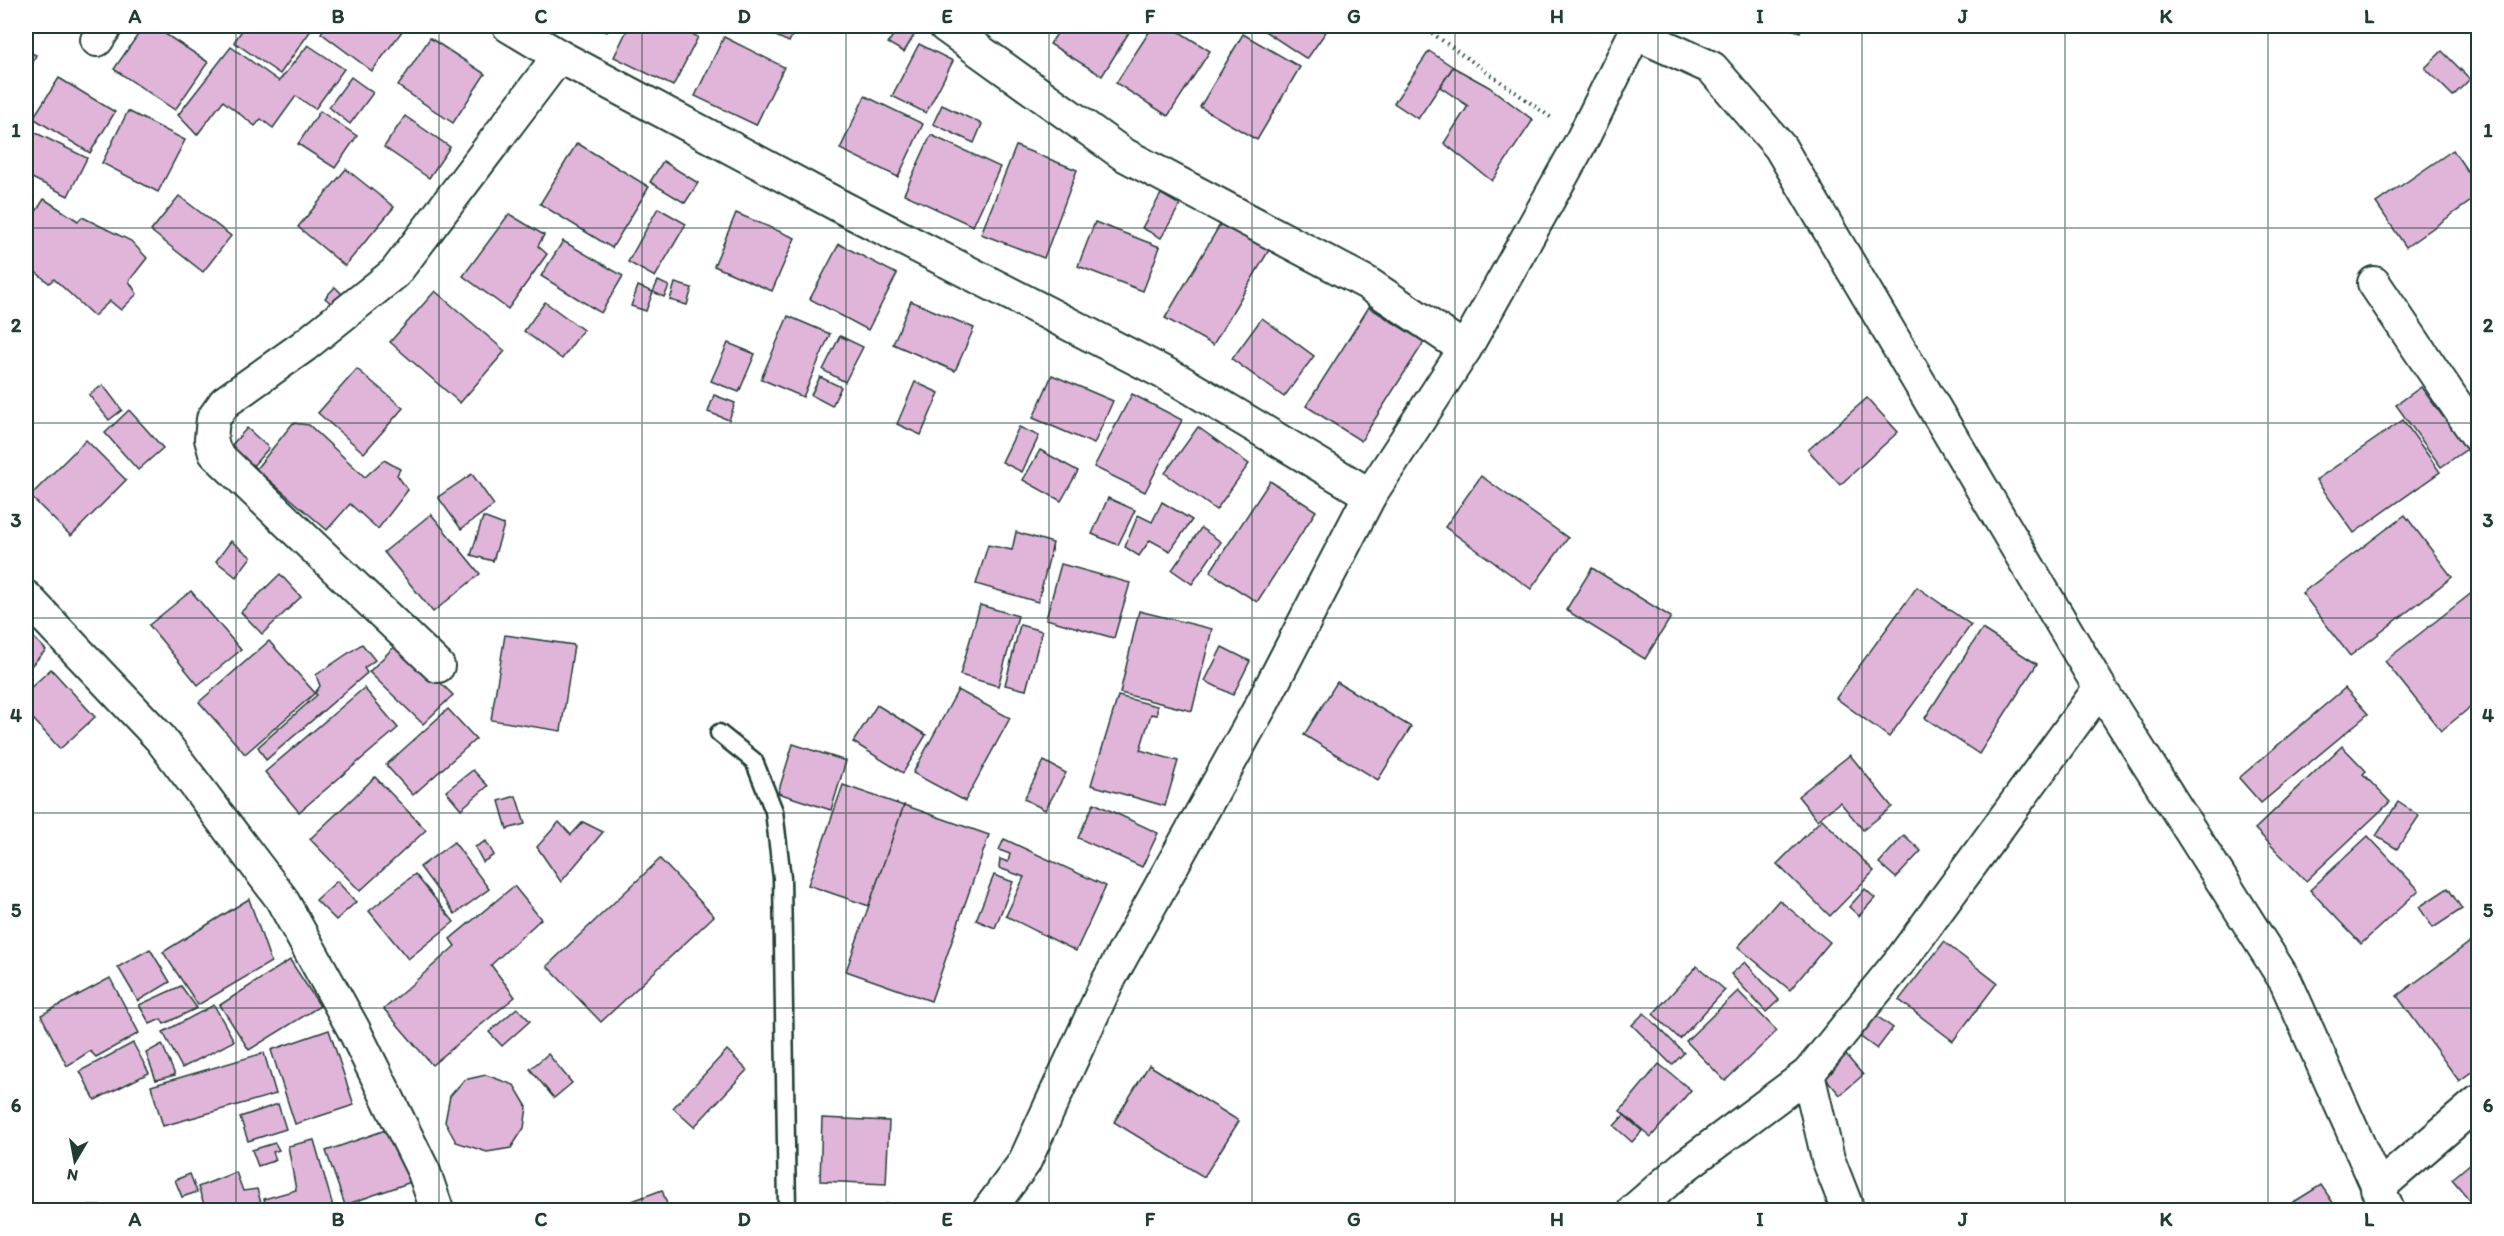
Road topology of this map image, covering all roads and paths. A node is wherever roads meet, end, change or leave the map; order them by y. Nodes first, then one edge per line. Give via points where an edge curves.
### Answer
1 (509, 26) edge
2 (945, 26) edge
3 (1422, 26) edge
4 (559, 56) junction
5 (1582, 140) junction
6 (2374, 283) dead end
7 (1465, 349) junction
8 (2478, 437) edge
9 (1370, 495) junction
10 (26, 597) edge
11 (438, 666) dead end
12 (2100, 688) junction
13 (719, 733) dead end
14 (1808, 1074) junction
15 (2478, 1102) edge
16 (2382, 1200) edge
17 (437, 1210) edge
18 (787, 1210) edge
19 (989, 1210) edge
20 (1634, 1210) edge
21 (1848, 1210) edge

1 - 4 street
2 - 7 street via 1123,154 1367,283
3 - 5 path
4 - 9 street via 1178,380
4 - 11 street via 395,273 304,346 225,402 213,419 211,439 215,453
5 - 7 street
5 - 12 street via 1635,33 1712,68 1780,147
6 - 8 street
7 - 9 street
9 - 19 street via 1263,702 1107,983 1024,1163
10 - 17 street via 160,738 281,898 354,1030 424,1172
12 - 14 street via 1904,956
12 - 16 street via 2286,982
13 - 18 lane via 754,761 774,811 782,878
14 - 20 street
14 - 21 street via 1828,1159
15 - 16 street

